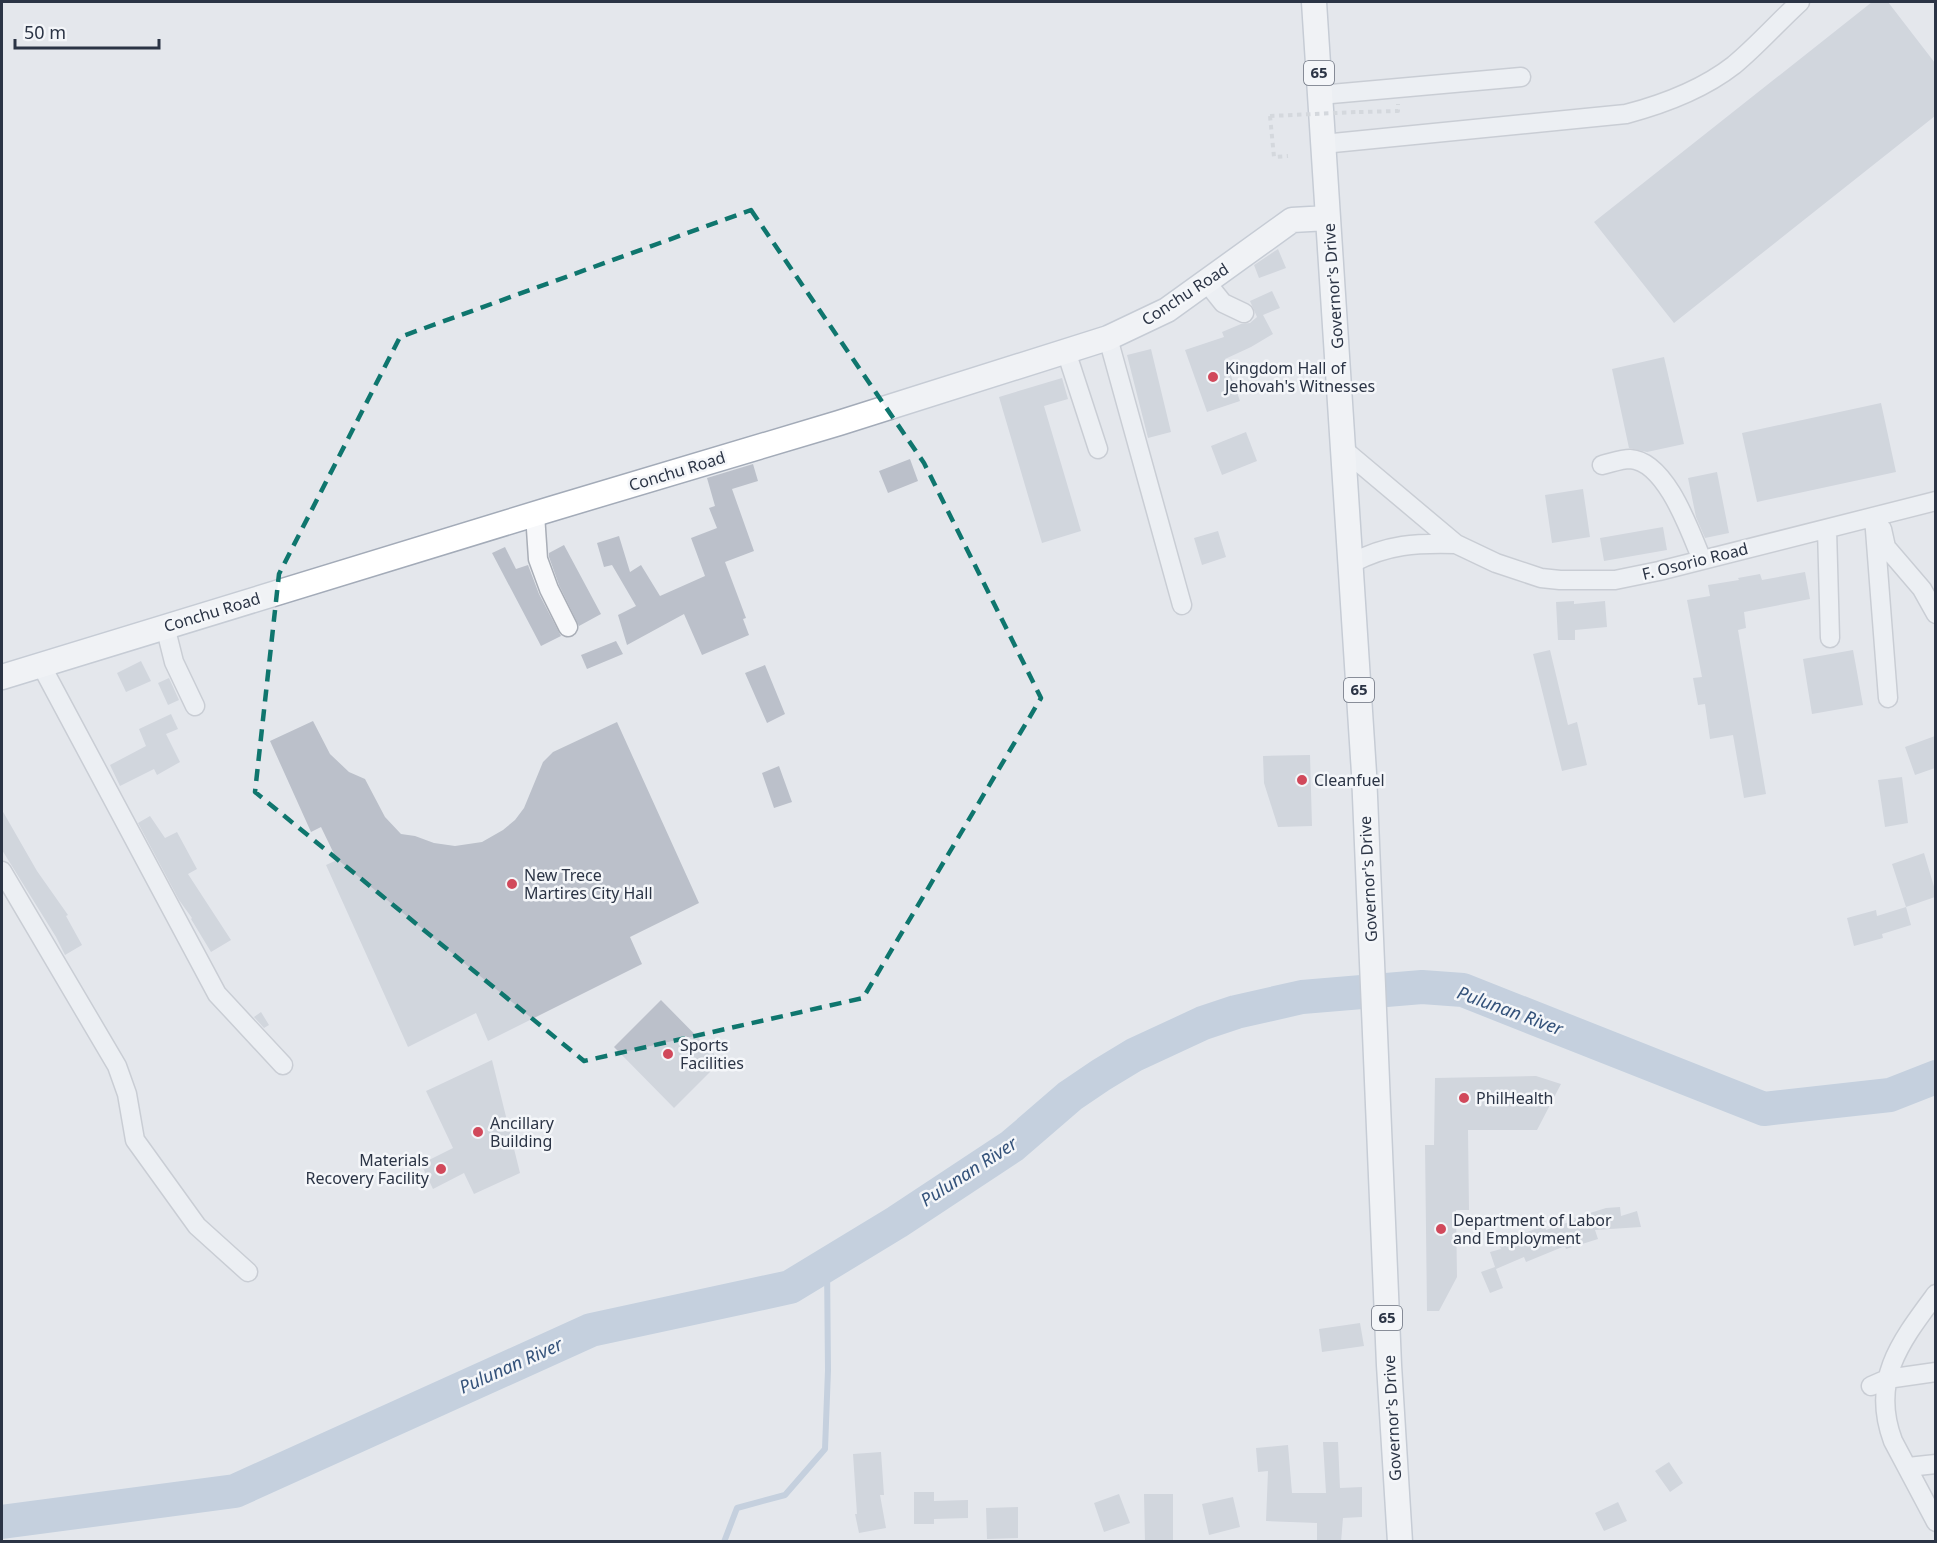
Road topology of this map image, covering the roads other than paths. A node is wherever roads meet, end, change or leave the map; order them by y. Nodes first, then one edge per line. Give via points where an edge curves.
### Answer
1 (1314, 2) edge
2 (1800, 2) edge
3 (1521, 77) dead end
4 (1320, 95) junction
5 (1323, 144) junction
6 (1328, 218) junction
7 (1207, 283) junction
8 (1244, 313) dead end
9 (1108, 338) junction
10 (1066, 351) junction
11 (1098, 449) dead end
12 (1343, 449) junction
13 (1602, 465) dead end
14 (1935, 501) edge
15 (536, 513) junction
16 (1877, 516) junction
17 (1827, 529) junction
18 (1456, 544) junction
19 (1702, 560) junction
20 (1352, 563) junction
21 (1182, 605) dead end
22 (1935, 614) edge
23 (165, 627) junction
24 (568, 627) dead end
25 (1830, 638) dead end
26 (41, 664) junction
27 (2, 677) edge
28 (1888, 698) dead end
29 (195, 706) dead end
30 (2, 872) edge
31 (283, 1065) dead end
32 (248, 1272) dead end
33 (1935, 1294) edge
34 (1935, 1372) edge
35 (1879, 1382) junction
36 (1935, 1464) edge
37 (1908, 1467) junction
38 (1935, 1522) edge
39 (1400, 1542) edge

1 - 4 main road, Governor's Drive / 65
2 - 5 street via 1733,65 1695,89 1657,106 1626,114
3 - 4 street
4 - 5 main road, Governor's Drive / 65
5 - 6 main road, Governor's Drive / 65
6 - 7 main road, Conchu Road via 1292,220
6 - 12 main road, Governor's Drive / 65
7 - 8 street via 1222,303
7 - 9 main road, Conchu Road via 1167,310
9 - 10 main road, Conchu Road
9 - 21 street
10 - 11 street
10 - 15 main road, Conchu Road
12 - 18 street, F. Osorio Road
12 - 20 main road, Governor's Drive / 65
13 - 19 street via 1629,459 1645,463 1675,498
14 - 16 street, F. Osorio Road
15 - 23 main road, Conchu Road
15 - 24 street via 538,559
16 - 17 street, F. Osorio Road
16 - 22 street via 1886,547 1922,589
16 - 28 street
17 - 19 street, F. Osorio Road
17 - 25 street
18 - 19 street, F. Osorio Road via 1496,563 1560,580 1616,580
18 - 20 street, F. Osorio Road via 1395,546
20 - 39 main road, Governor's Drive / 65
23 - 26 main road, Conchu Road
23 - 29 street via 174,662
26 - 27 main road, Conchu Road
26 - 31 street via 218,994
30 - 32 street via 117,1066 127,1094 135,1140 196,1226
33 - 35 street
34 - 35 street
35 - 37 street via 1888,1427
36 - 37 street
37 - 38 street

